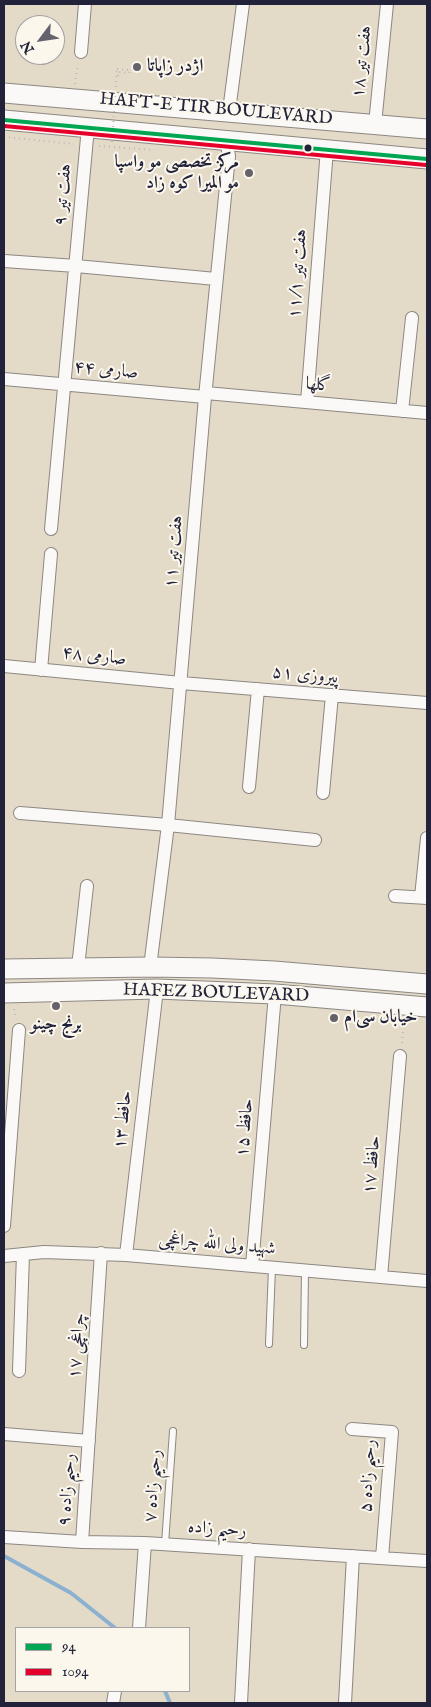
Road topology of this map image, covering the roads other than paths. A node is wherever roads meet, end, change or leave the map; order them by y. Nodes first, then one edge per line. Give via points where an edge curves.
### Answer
1 (85, 4) edge
2 (244, 4) edge
3 (387, 4) edge
4 (81, 52) road end
5 (11, 93) edge
6 (229, 111) junction
7 (10, 121) edge
8 (375, 124) junction
9 (427, 128) edge
10 (87, 136) junction
11 (226, 140) junction
12 (327, 149) junction
13 (427, 159) edge
14 (4, 261) edge
15 (76, 266) junction
16 (216, 279) junction
17 (412, 318) dead end
18 (4, 380) edge
19 (64, 385) junction
20 (206, 395) junction
21 (307, 402) junction
22 (402, 411) junction
23 (427, 413) edge
24 (52, 529) dead end
25 (51, 554) dead end
26 (4, 666) edge
27 (41, 670) junction
28 (181, 683) junction
29 (258, 689) junction
30 (332, 695) junction
31 (427, 703) edge
32 (249, 787) dead end
33 (323, 793) dead end
34 (20, 813) dead end
35 (168, 825) junction
36 (427, 838) edge
37 (315, 840) dead end
38 (87, 886) dead end
39 (395, 896) dead end
40 (424, 897) edge
41 (150, 966) junction
42 (78, 967) junction
43 (4, 969) edge
44 (427, 984) edge
45 (157, 989) junction
46 (7, 993) edge
47 (275, 994) junction
48 (427, 1007) edge
49 (19, 1030) road end
50 (400, 1056) road end
51 (4, 1226) edge
52 (101, 1253) junction
53 (23, 1254) junction
54 (126, 1255) junction
55 (4, 1256) edge
56 (252, 1266) junction
57 (272, 1268) junction
58 (305, 1271) junction
59 (381, 1277) junction
60 (427, 1281) edge
61 (269, 1344) dead end
62 (304, 1345) dead end
63 (19, 1371) dead end
64 (352, 1429) dead end
65 (173, 1431) dead end
66 (4, 1434) edge
67 (89, 1441) junction
68 (4, 1538) edge
69 (82, 1542) junction
70 (146, 1543) junction
71 (165, 1544) junction
72 (249, 1549) junction
73 (353, 1556) junction
74 (382, 1558) junction
75 (427, 1561) edge
76 (139, 1627) edge
77 (241, 1703) edge
78 (344, 1703) edge

1 - 4 street
2 - 6 street
3 - 8 street, هفت تیر ۱۸
5 - 6 main road, HAFT-E TIR BOULEVARD
5 - 7 main road
6 - 8 main road, HAFT-E TIR BOULEVARD
7 - 10 main road, HAFT-E TIR BOULEVARD
8 - 9 main road, HAFT-E TIR BOULEVARD
10 - 11 main road, HAFT-E TIR BOULEVARD
10 - 15 street, هفت تیر ۹
11 - 12 main road, HAFT-E TIR BOULEVARD
11 - 16 street, هفت تیر ۱۱ via 229,156
12 - 13 main road, HAFT-E TIR BOULEVARD
12 - 21 street, هفت تیر ۱۱/۱
14 - 15 street
15 - 16 street
15 - 19 street
16 - 20 street, هفت تیر ۱۱
17 - 22 street
18 - 19 street, صارمی ۴۴
19 - 20 street, صارمی ۴۴
19 - 24 street
20 - 21 street, گلها
20 - 28 street, هفت تیر ۱۱
21 - 22 street, گلها
22 - 23 street, گلها
25 - 27 street
26 - 27 street, صارمی ۴۸
27 - 28 street, صارمی ۴۸
28 - 29 street, پیروزی ۵۱
28 - 35 street, هفت تیر ۱۱
29 - 30 street, پیروزی ۵۱
29 - 32 street
30 - 31 street, پیروزی ۵۱
30 - 33 street
34 - 35 street
35 - 37 street
35 - 41 street, هفت تیر ۱۱
36 - 40 street
38 - 42 street
39 - 40 street
41 - 42 main road, HAFEZ BOULEVARD
41 - 44 main road, HAFEZ BOULEVARD via 274,971
42 - 43 main road, HAFEZ BOULEVARD
45 - 46 main road, HAFEZ BOULEVARD
45 - 47 main road, HAFEZ BOULEVARD
45 - 54 street, حافط ۱۳
47 - 48 main road, HAFEZ BOULEVARD
47 - 56 street, حافظ ۱۵
49 - 51 street
50 - 59 street, حافظ ۱۷
52 - 53 street, شهید ولی الله چراغچی
52 - 54 street, شهید ولی الله چراغچی
52 - 67 street, چراغچی ۱۷
53 - 55 street, شهید ولی الله چراغچی
53 - 63 street
54 - 56 street, شهید ولی الله چراغچی
56 - 57 street, شهید ولی الله چراغچی
57 - 58 street, شهید ولی الله چراغچی
57 - 61 lane
58 - 59 street, شهید ولی الله چراغچی
58 - 62 lane
59 - 60 street, شهید ولی الله چراغچی
64 - 74 street, رحیم زاده ۵ via 392,1432
65 - 71 lane, رحیم زاده ۷
66 - 67 street
67 - 69 street, رحیم زاده ۹
68 - 69 street, رحیم زاده
69 - 70 street, رحیم زاده
70 - 71 street, رحیم زاده
70 - 76 street
71 - 72 street, رحیم زاده
72 - 73 street, رحیم زاده
72 - 77 street
73 - 74 street, رحیم زاده
73 - 78 street
74 - 75 street, رحیم زاده

